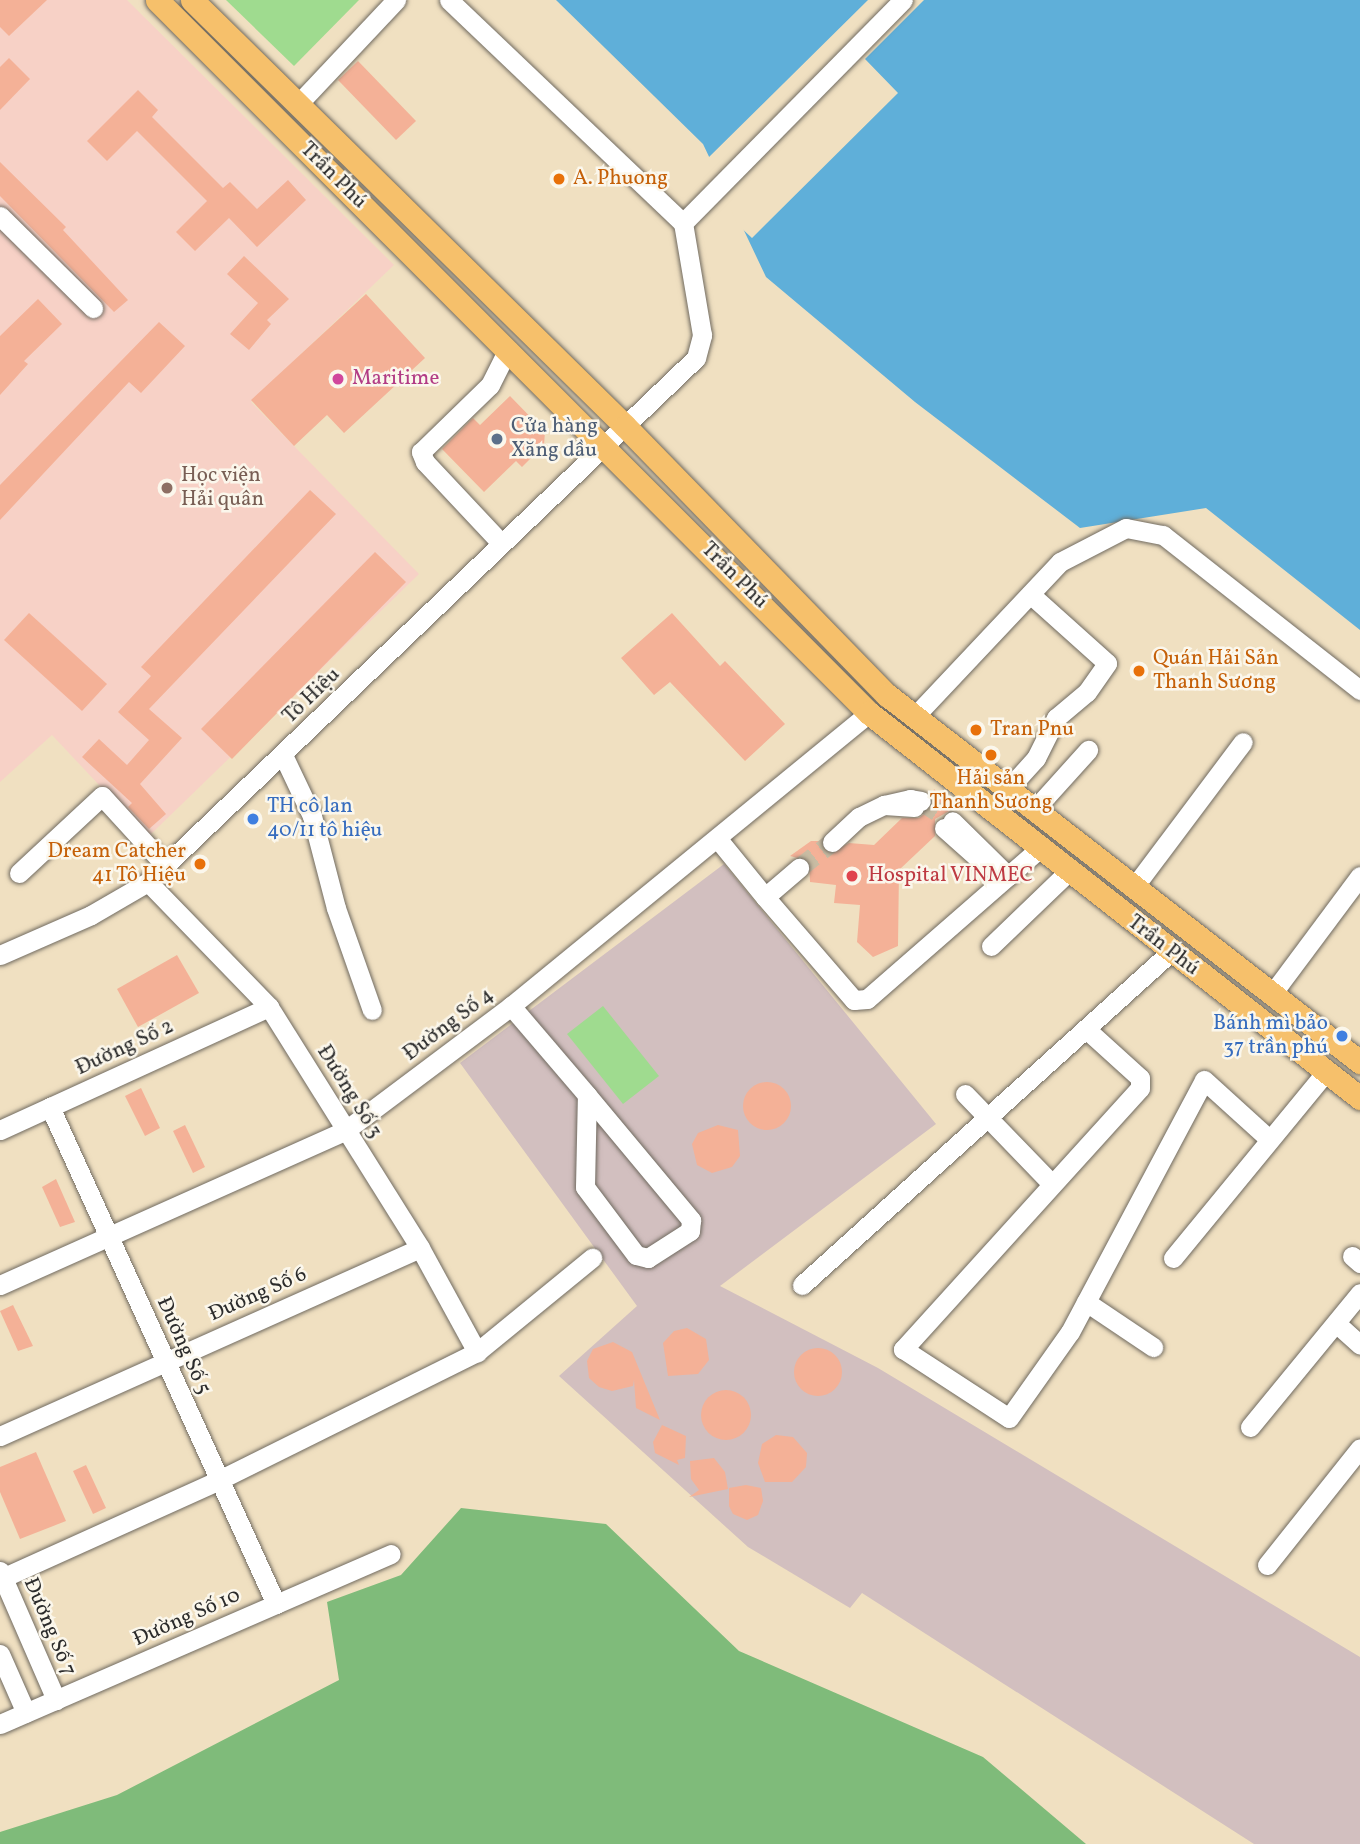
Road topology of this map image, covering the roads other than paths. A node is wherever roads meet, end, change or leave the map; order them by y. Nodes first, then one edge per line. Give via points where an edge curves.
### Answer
1 (157, 0) edge
2 (192, 0) edge
3 (396, 0) edge
4 (449, 0) edge
5 (903, 0) edge
6 (268, 74) junction
7 (249, 92) junction
8 (298, 104) junction
9 (0, 216) edge
10 (684, 223) junction
11 (93, 308) dead end
12 (508, 349) junction
13 (625, 426) junction
14 (605, 445) junction
15 (501, 543) junction
16 (1030, 594) junction
17 (1360, 690) edge
18 (887, 695) junction
19 (869, 713) junction
20 (915, 717) junction
21 (1243, 742) dead end
22 (1088, 750) dead end
23 (283, 755) junction
24 (1008, 789) junction
25 (918, 804) tunnel mouth
26 (1034, 810) junction
27 (948, 824) tunnel mouth
28 (717, 838) junction
29 (832, 842) tunnel mouth
30 (1039, 849) junction
31 (166, 866) junction
32 (799, 868) tunnel mouth
33 (1069, 872) junction
34 (19, 873) dead end
35 (1008, 876) junction
36 (1360, 876) edge
37 (148, 882) junction
38 (1134, 887) junction
39 (765, 897) junction
40 (991, 946) dead end
41 (1170, 952) junction
42 (0, 955) edge
43 (1272, 994) junction
44 (511, 1006) junction
45 (268, 1007) junction
46 (372, 1010) dead end
47 (1086, 1029) junction
48 (1360, 1062) edge
49 (1326, 1072) junction
50 (965, 1094) dead end
51 (587, 1096) junction
52 (1360, 1098) edge
53 (50, 1107) junction
54 (988, 1118) junction
55 (0, 1130) edge
56 (345, 1130) junction
57 (1269, 1139) junction
58 (1052, 1184) junction
59 (109, 1236) junction
60 (420, 1248) junction
61 (592, 1258) dead end
62 (1173, 1258) dead end
63 (0, 1285) edge
64 (802, 1285) dead end
65 (1360, 1293) edge
66 (1086, 1302) junction
67 (1337, 1324) junction
68 (1360, 1345) edge
69 (1153, 1347) dead end
70 (477, 1352) junction
71 (165, 1362) junction
72 (1250, 1427) dead end
73 (0, 1436) edge
74 (1358, 1457) edge
75 (219, 1480) junction
76 (391, 1554) dead end
77 (1267, 1565) dead end
78 (1, 1576) edge
79 (276, 1604) junction
80 (0, 1654) edge
81 (56, 1700) junction
82 (26, 1713) junction
83 (0, 1724) edge

1 - 7 main road, Trần Phú
2 - 6 main road, Trần Phú
3 - 8 street
4 - 10 street
5 - 10 street
6 - 7 main road
6 - 8 main road, Trần Phú
7 - 12 main road, Trần Phú
8 - 13 main road, Trần Phú
9 - 11 street
10 - 13 street, Tô Hiệu via 702,335 696,358
12 - 14 main road, Trần Phú
12 - 15 street via 490,385 421,452 425,462
13 - 14 street, Tô Hiệu
13 - 18 main road, Trần Phú
14 - 15 street, Tô Hiệu
14 - 19 main road, Trần Phú
15 - 23 street, Tô Hiệu
16 - 17 street via 1080,549 1126,528 1146,528 1163,535
16 - 20 street
16 - 24 street via 1107,663 1080,700 1056,718 1036,758
18 - 19 main road
18 - 20 main road, Trần Phú
19 - 28 street, Đường Số 4
19 - 30 main road, Trần Phú
20 - 24 main road, Trần Phú
21 - 38 street
22 - 26 street
23 - 31 street, Tô Hiệu
23 - 46 street via 312,816 336,908
24 - 26 main road, Trần Phú
25 - 29 street via 884,805 859,817
26 - 38 main road, Trần Phú
27 - 35 street
28 - 39 street
28 - 44 street, Đường Số 4
30 - 33 main road, Trần Phú
30 - 35 street
31 - 34 street via 102,796
31 - 37 street, Tô Hiệu
32 - 39 street
33 - 40 street
33 - 41 main road, Trần Phú
35 - 39 street via 867,999 854,1000
36 - 43 street
37 - 42 street, Tô Hiệu via 91,915
37 - 45 street, Đường Số 3
38 - 43 main road, Trần Phú
41 - 47 street
41 - 49 main road, Trần Phú
43 - 48 main road, Trần Phú
44 - 51 street
44 - 56 street, Đường Số 4
45 - 53 street, Đường Số 2
45 - 56 street, Đường Số 3
47 - 54 street
47 - 58 street via 1141,1083
49 - 52 main road, Trần Phú
49 - 57 street
50 - 54 street
51 - 51 street via 691,1220 690,1231 648,1258 636,1255 585,1187
53 - 55 street, Đường Số 2
53 - 59 street, Đường Số 5
54 - 58 street
54 - 64 street
56 - 59 street, Đường Số 4
56 - 60 street, Đường Số 3
57 - 62 street
57 - 66 street via 1204,1080
58 - 66 street via 903,1349 1009,1418 1048,1366
59 - 63 street, Đường Số 4
59 - 71 street, Đường Số 5
60 - 70 street, Đường Số 3
60 - 71 street, Đường Số 6
61 - 70 street
65 - 67 street
66 - 69 street
67 - 68 street
67 - 72 street
70 - 75 street
71 - 73 street, Đường Số 6
71 - 75 street, Đường Số 5
74 - 77 street
75 - 78 street
75 - 79 street, Đường Số 5
76 - 79 street, Đường Số 10
78 - 81 street, Đường Số 7
79 - 81 street, Đường Số 10
80 - 82 street
81 - 82 street, Đường Số 10
82 - 83 street, Đường Số 10

